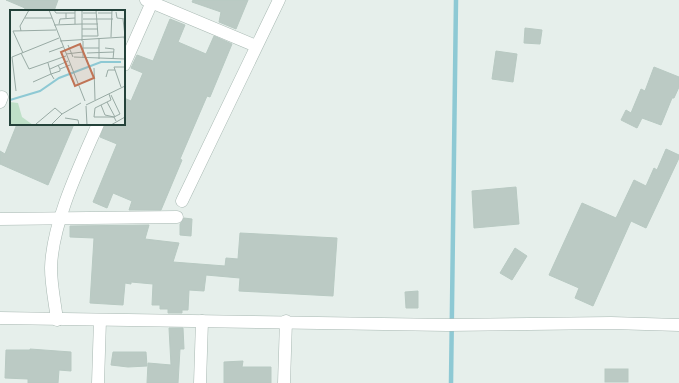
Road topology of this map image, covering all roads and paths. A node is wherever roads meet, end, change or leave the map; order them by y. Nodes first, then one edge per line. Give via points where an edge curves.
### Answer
1 (279, 0) edge
2 (149, 1) edge
3 (256, 46) junction
4 (125, 63) edge
5 (98, 125) edge
6 (182, 201) dead end
7 (62, 217) junction
8 (177, 217) dead end
9 (0, 219) edge
10 (0, 318) edge
11 (57, 320) junction
12 (100, 320) junction
13 (202, 321) junction
14 (286, 321) junction
15 (679, 325) edge
16 (98, 383) edge
17 (200, 383) edge
18 (284, 383) edge

1 - 3 street
2 - 3 street
2 - 4 street
3 - 6 street
5 - 7 street via 75,176
7 - 8 street
7 - 9 street
7 - 11 street via 54,244 51,268
10 - 11 street
11 - 12 street
12 - 13 street
12 - 16 street
13 - 14 street
13 - 17 street
14 - 15 street via 447,325
14 - 18 street

